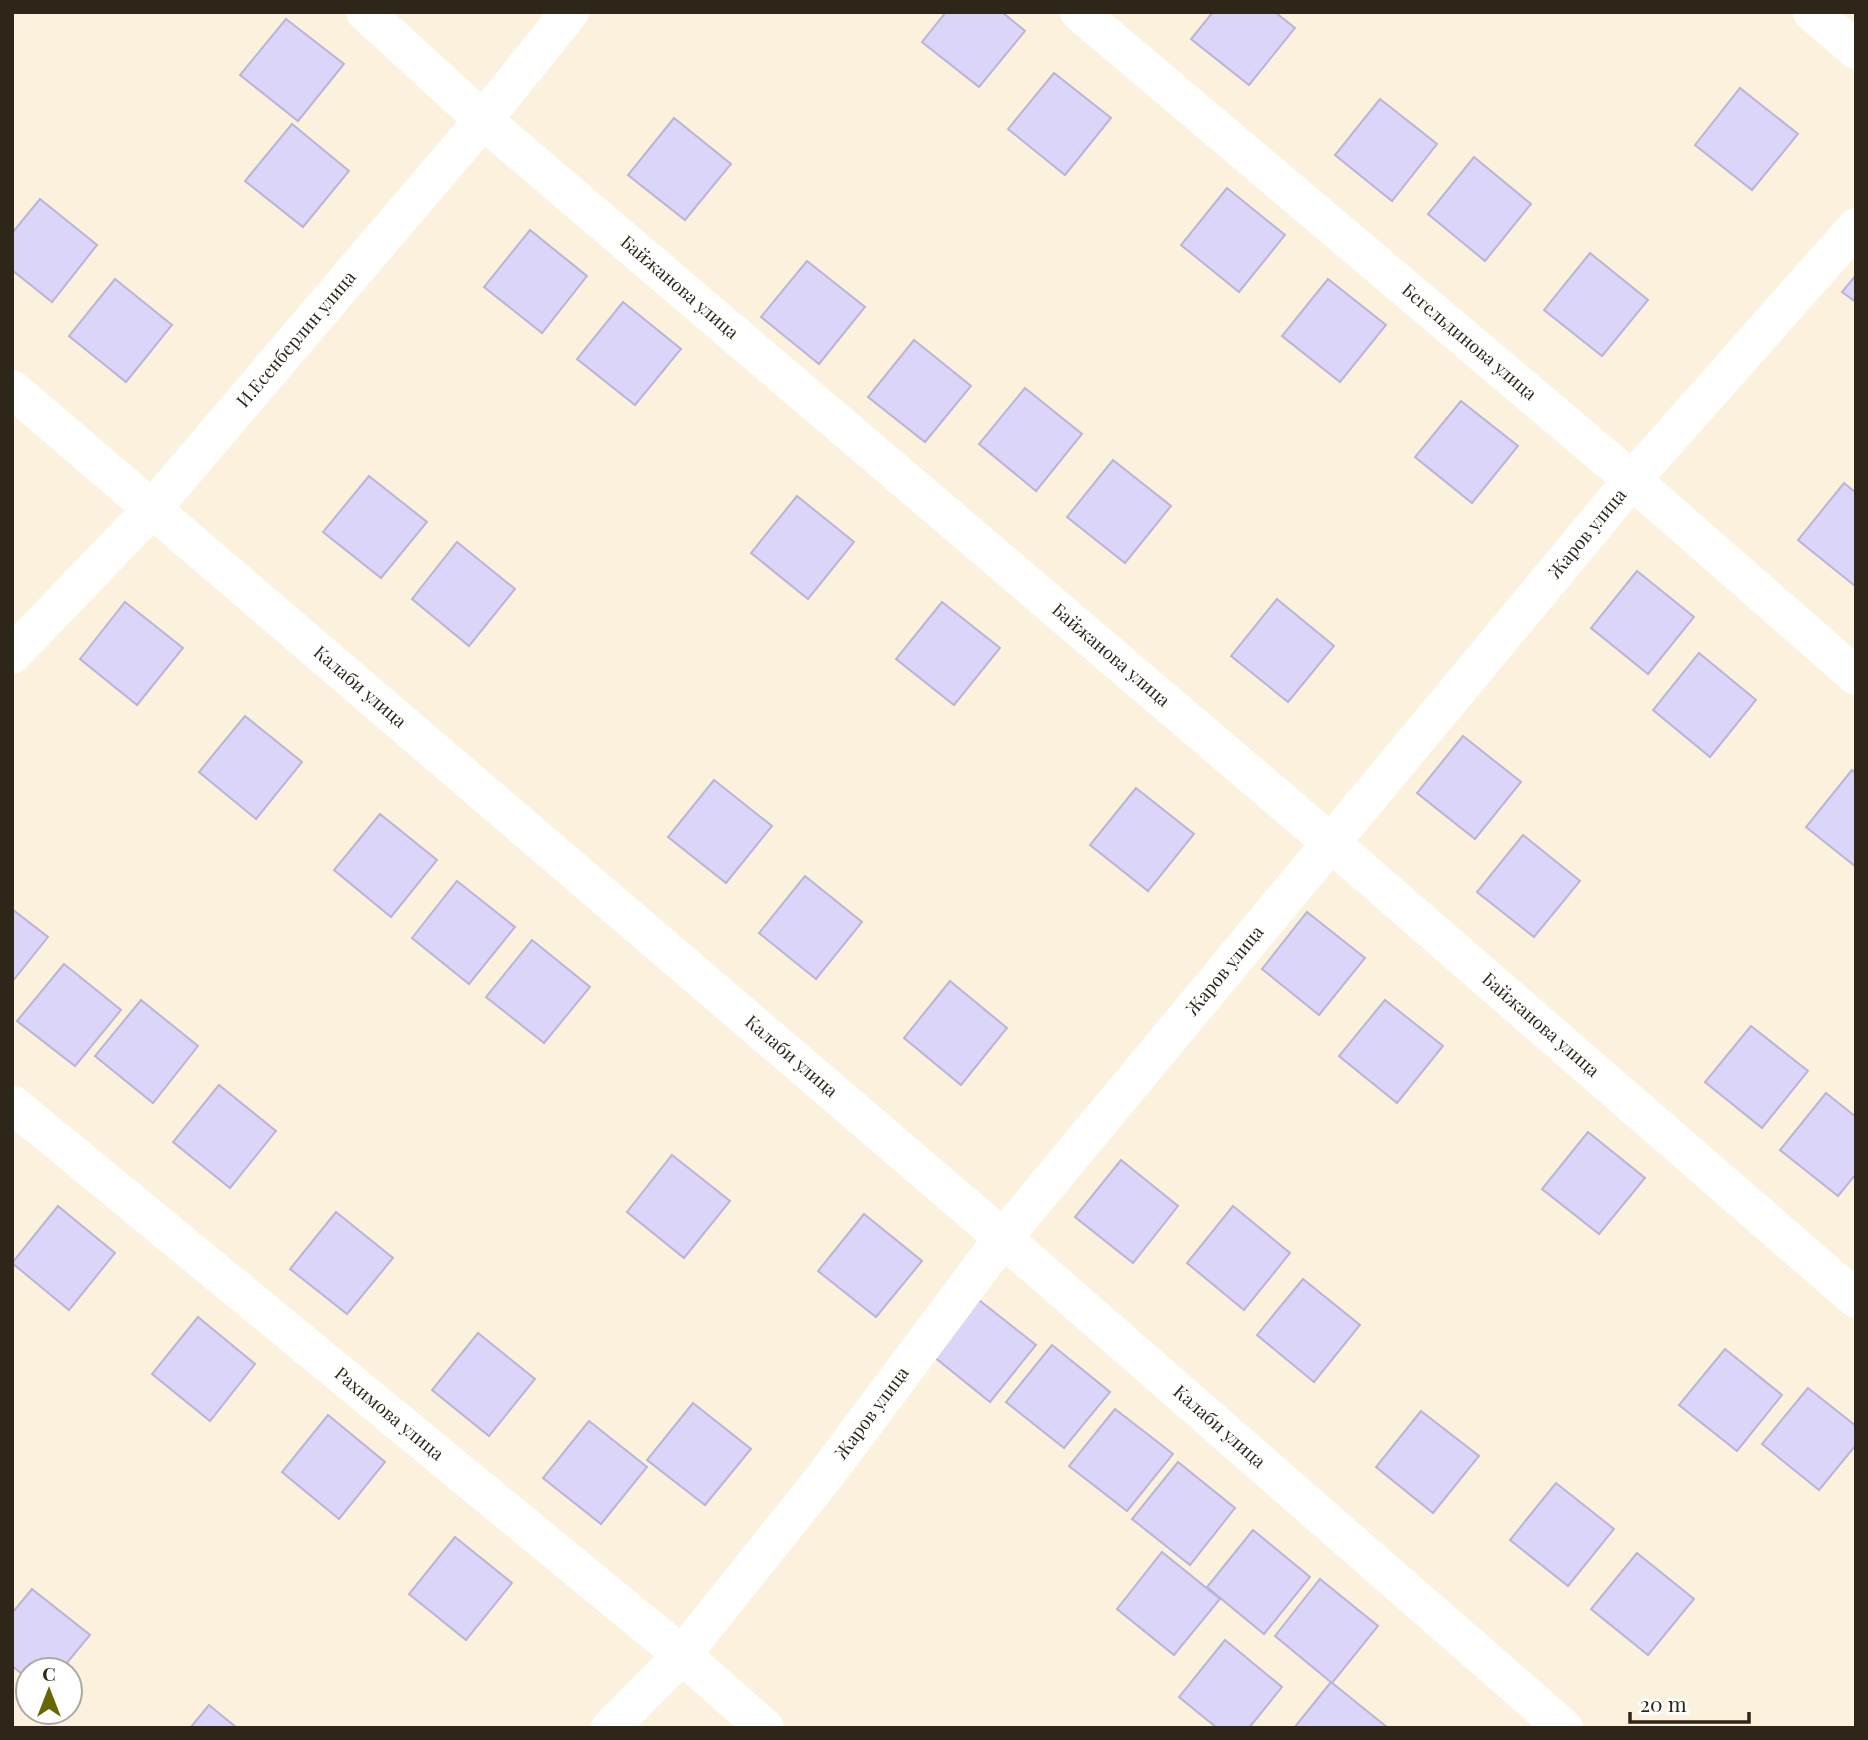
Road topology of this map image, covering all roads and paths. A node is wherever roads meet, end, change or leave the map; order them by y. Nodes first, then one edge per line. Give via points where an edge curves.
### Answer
1 (365, 12) edge
2 (570, 12) edge
3 (1079, 12) edge
4 (1812, 12) edge
5 (1856, 50) edge
6 (483, 120) junction
7 (1856, 227) edge
8 (12, 389) edge
9 (1632, 480) junction
10 (152, 509) junction
11 (12, 655) edge
12 (1856, 676) edge
13 (1331, 843) junction
14 (12, 1104) edge
15 (1003, 1238) junction
16 (1856, 1299) edge
17 (682, 1655) junction
18 (610, 1728) edge
19 (765, 1728) edge
20 (1564, 1728) edge

1 - 6 street, Байжанова улица
2 - 6 street, И.Есенберлин улица
3 - 9 street, Бегельдинова улица
4 - 5 street
6 - 10 street, И.Есенберлин улица
6 - 13 street, Байжанова улица
7 - 9 street, Жаров улица
8 - 10 street, Калаби улица
9 - 12 street, Бегельдинова улица
9 - 13 street, Жаров улица
10 - 11 street, И.Есенберлин улица
10 - 15 street, Калаби улица
13 - 15 street, Жаров улица
13 - 16 street, Байжанова улица
14 - 17 street, Рахимова улица
15 - 17 street, Жаров улица via 825,1476
15 - 20 street, Калаби улица
17 - 18 street, Жаров улица
17 - 19 street, Рахимова улица

